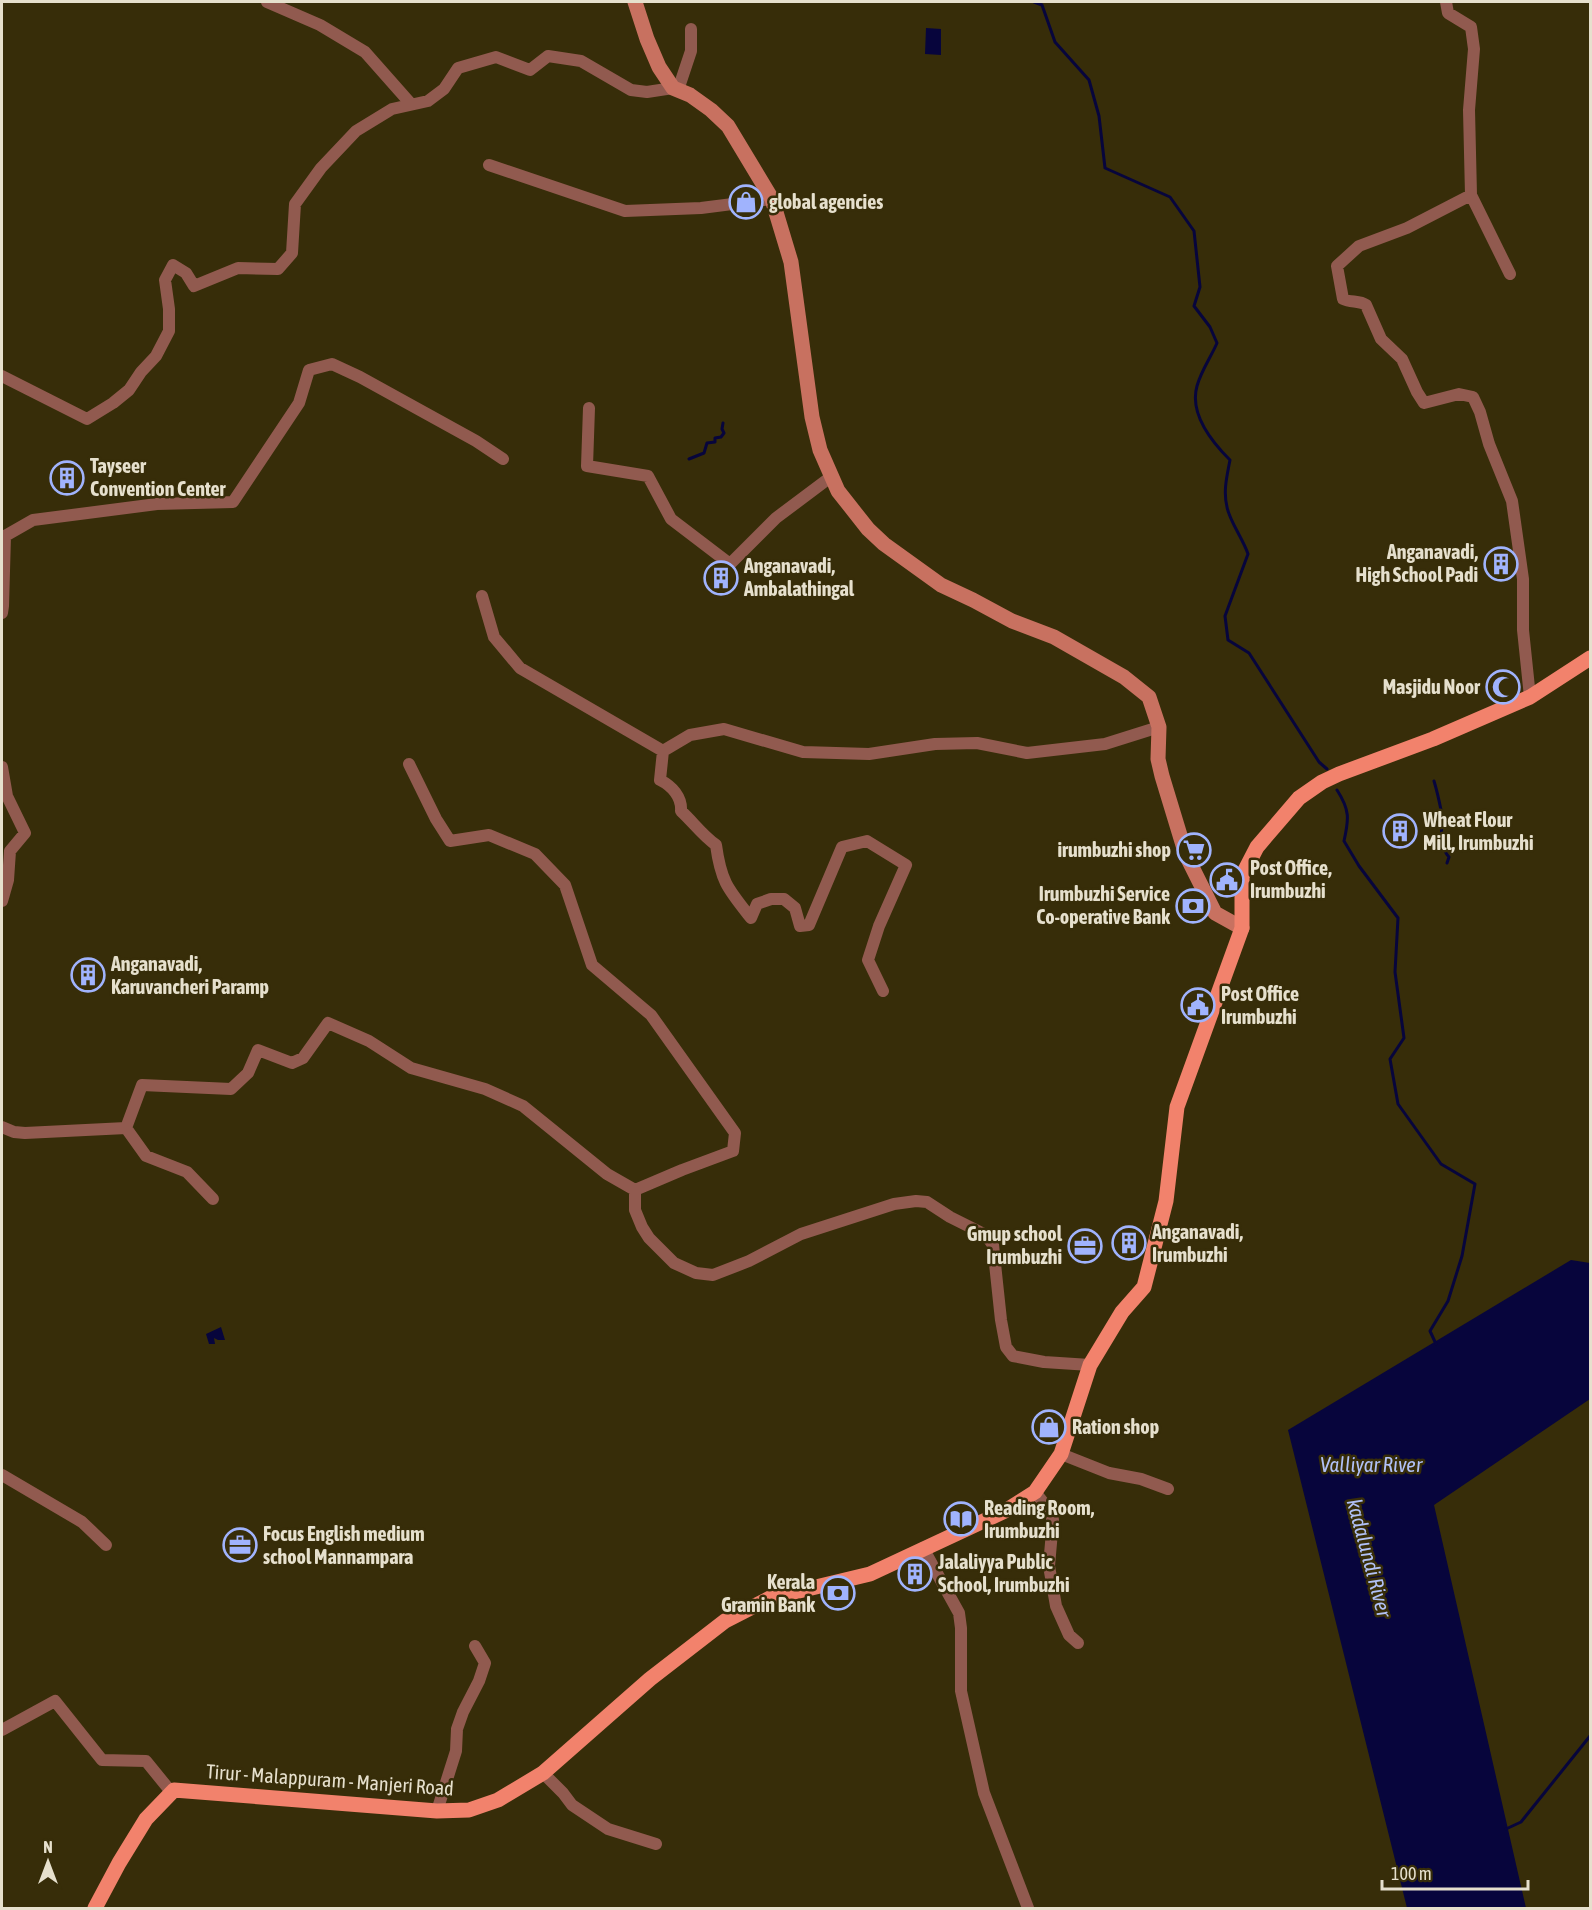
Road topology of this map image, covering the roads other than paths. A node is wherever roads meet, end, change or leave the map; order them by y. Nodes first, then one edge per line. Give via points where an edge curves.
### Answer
1 (267, 2) edge
2 (635, 2) edge
3 (1446, 2) edge
4 (691, 29) dead end
5 (676, 89) junction
6 (411, 104) junction
7 (489, 165) dead end
8 (1471, 195) junction
9 (772, 199) junction
10 (1510, 274) dead end
11 (2, 376) edge
12 (589, 408) dead end
13 (502, 459) dead end
14 (832, 476) junction
15 (482, 596) dead end
16 (2, 612) edge
17 (1590, 658) edge
18 (1530, 697) junction
19 (1159, 727) junction
20 (663, 752) junction
21 (409, 764) dead end
22 (2, 767) edge
23 (2, 901) edge
24 (1242, 928) junction
25 (883, 991) dead end
26 (2, 1126) edge
27 (126, 1128) junction
28 (635, 1190) junction
29 (213, 1199) dead end
30 (1090, 1365) junction
31 (1061, 1454) junction
32 (2, 1475) edge
33 (1168, 1489) dead end
34 (1035, 1492) junction
35 (106, 1545) dead end
36 (923, 1548) junction
37 (1078, 1643) dead end
38 (474, 1646) dead end
39 (2, 1730) edge
40 (543, 1773) junction
41 (172, 1793) junction
42 (437, 1811) junction
43 (656, 1844) dead end
44 (95, 1908) edge
45 (1028, 1908) edge

1 - 6 street via 320,25 365,52
2 - 5 main road via 659,67
3 - 8 street via 1448,13 1471,27 1474,49 1469,110
4 - 5 street via 691,51
5 - 6 street via 631,90 581,61 548,56 530,70 496,57 458,68 444,89 428,102
5 - 9 main road via 690,95 728,126
6 - 11 street via 392,109 356,131 321,168 295,204 292,253 278,269 238,268 194,286 186,273 172,265 165,280 170,331 156,356 129,390 113,403 87,418
7 - 9 street via 625,211 701,208
8 - 10 street
8 - 18 street via 1407,228 1359,246 1337,266 1343,299 1366,305 1381,339 1402,359 1424,403 1459,394 1473,397 1480,412 1512,501 1523,579 1523,630
9 - 14 main road via 791,262 812,417 820,450
12 - 14 street via 587,466 648,476 671,519 730,564 776,518
13 - 16 street via 476,441 332,364 309,370 299,403 233,502 157,504 33,520 5,536
14 - 19 main road via 849,507 884,544 940,585 1054,637 1125,677 1149,697
15 - 20 street via 494,637 520,668
17 - 18 main road, Tirur - Malappuram - Manjeri Road
18 - 24 main road, Tirur - Malappuram - Manjeri Road via 1339,774 1299,798 1257,847 1242,876
19 - 20 street via 1105,744 1073,749 1027,753 977,743 935,744 869,754 803,752 724,729 690,735
19 - 24 main road via 1158,759 1186,855 1215,913
20 - 25 street via 660,780 670,785 681,802 681,811 716,845 725,885 751,918 757,904 784,899 795,908 800,926 809,925 842,847 867,841 906,865 868,960
21 - 28 street via 450,841 489,835 505,840 536,854 565,885 592,965 651,1015 735,1133 733,1151
22 - 23 street via 7,796 25,833 10,851
24 - 30 main road, Tirur - Malappuram - Manjeri Road via 1178,1107 1166,1201 1144,1287 1122,1312
26 - 27 street via 25,1133
27 - 28 street via 142,1085 231,1089 248,1074 258,1050 292,1063 303,1058 328,1023 369,1041 411,1068 485,1089 523,1106 607,1174
27 - 29 street via 146,1156 187,1172
28 - 30 street via 635,1210 649,1238 674,1263 696,1273 713,1275 801,1234 894,1204 927,1202 986,1235 993,1245 1001,1320 1006,1347 1013,1356
30 - 31 main road, Tirur - Malappuram - Manjeri Road
31 - 33 street via 1109,1473
31 - 34 main road, Tirur - Malappuram - Manjeri Road
32 - 35 street via 82,1522
34 - 36 main road, Tirur - Malappuram - Manjeri Road via 1005,1512
34 - 37 street via 1053,1520 1049,1566 1056,1606 1069,1635
36 - 40 main road, Tirur - Malappuram - Manjeri Road via 870,1574 770,1598 725,1621 650,1678
36 - 45 street via 959,1613 961,1691 984,1793
38 - 42 street via 485,1663 457,1729 456,1751
39 - 41 street via 55,1701 102,1760 146,1761
40 - 42 main road, Tirur - Malappuram - Manjeri Road via 498,1800 469,1810
40 - 43 street via 572,1804 608,1829
41 - 42 main road, Tirur - Malappuram - Manjeri Road via 174,1790
41 - 44 main road via 146,1820

